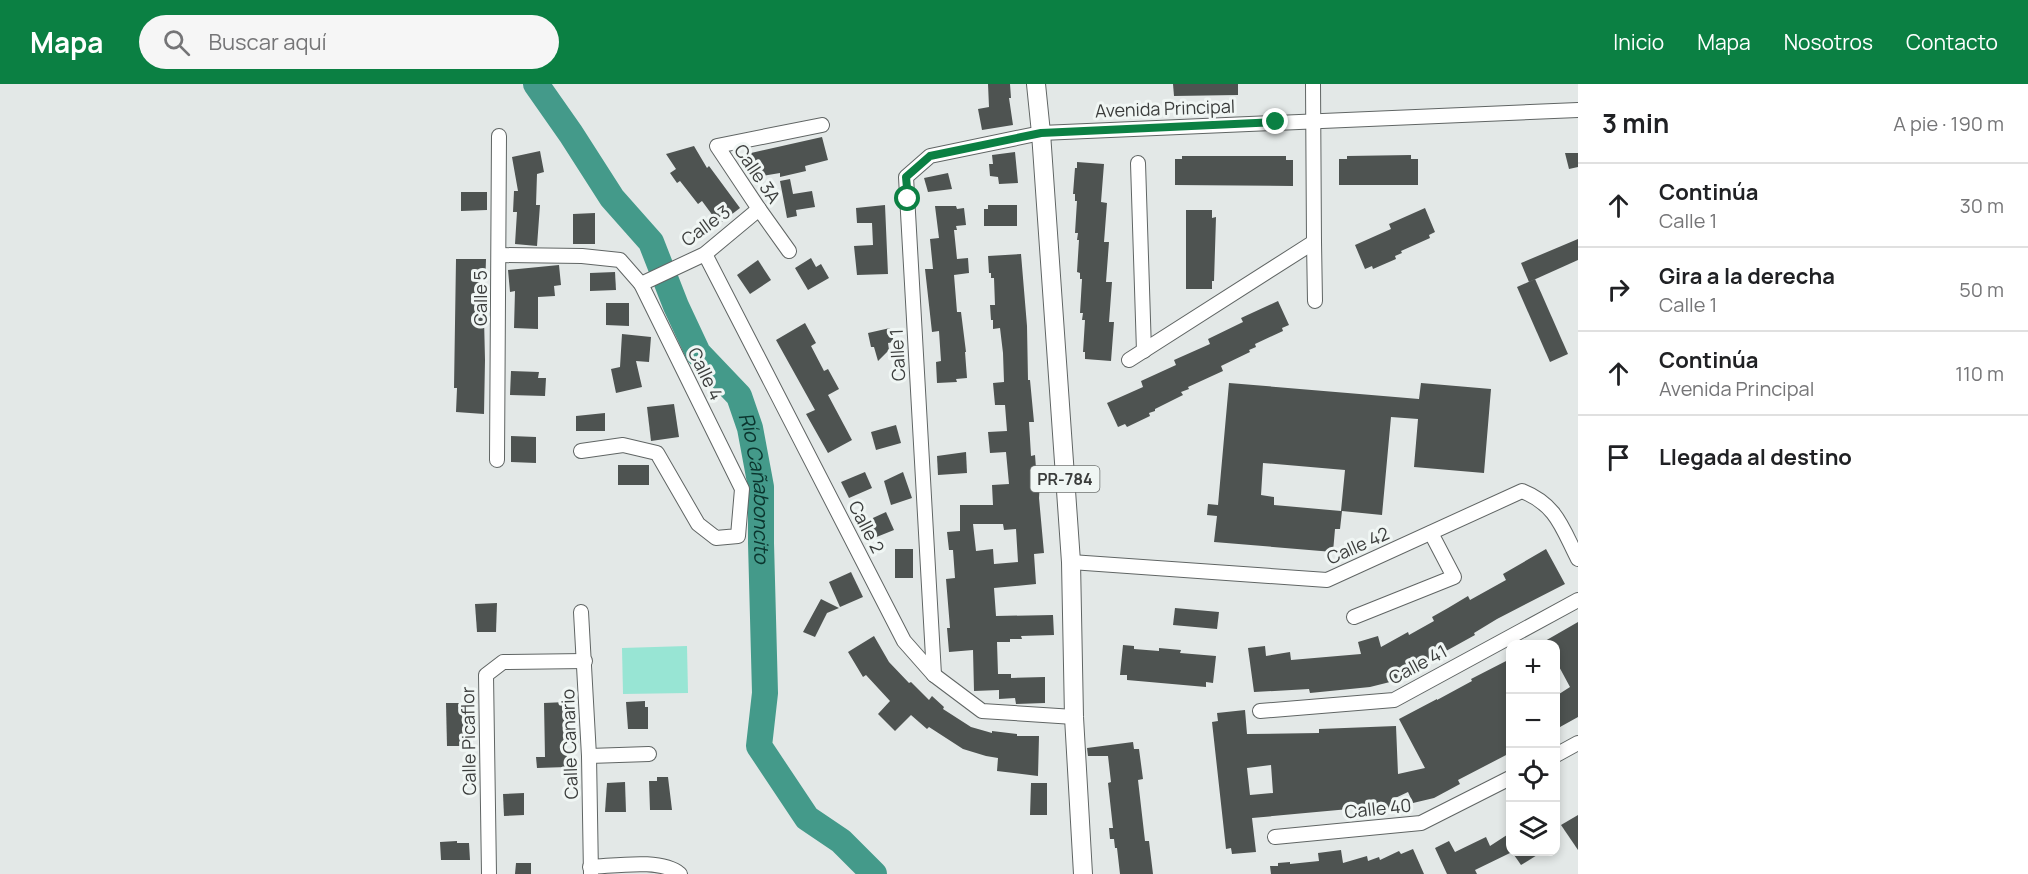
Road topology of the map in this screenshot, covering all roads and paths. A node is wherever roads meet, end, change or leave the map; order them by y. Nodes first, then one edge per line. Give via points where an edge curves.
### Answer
1 (1036, 84) edge
2 (1313, 84) edge
3 (1578, 110) edge
4 (1312, 121) junction
5 (822, 124) dead end
6 (1041, 133) junction
7 (500, 136) dead end
8 (1138, 163) dead end
9 (759, 209) junction
10 (1314, 242) junction
11 (789, 251) dead end
12 (705, 254) junction
13 (499, 255) junction
14 (641, 284) junction
15 (1315, 301) dead end
16 (1144, 351) junction
17 (1129, 360) dead end
18 (581, 451) dead end
19 (497, 460) dead end
20 (1431, 533) junction
21 (1578, 559) edge
22 (1071, 562) junction
23 (1578, 600) edge
24 (581, 612) dead end
25 (1354, 617) dead end
26 (585, 661) junction
27 (934, 675) junction
28 (1260, 711) dead end
29 (1074, 717) junction
30 (1578, 743) edge
31 (1560, 753) edge
32 (649, 754) dead end
33 (589, 756) junction
34 (1506, 780) edge
35 (1275, 837) dead end
36 (590, 871) edge
37 (489, 874) edge
38 (680, 874) edge
39 (1083, 874) edge

1 - 6 main road, PR-784 / PR-784
2 - 4 street
3 - 4 street, Avenida Principal
4 - 6 street, Avenida Principal
4 - 10 street
5 - 9 street, Calle 3A via 717,146
6 - 22 main road, PR-784 / PR-784
6 - 27 street, Calle 1 via 930,156 906,177
7 - 13 street, Calle 5
8 - 16 street
9 - 11 street, Calle 3A
9 - 12 street, Calle 3
10 - 15 street
10 - 16 street
12 - 14 street, Calle 3
12 - 27 street, Calle 2 via 904,640
13 - 14 street, Calle 4 via 620,260
13 - 19 street, Calle 5
14 - 18 street, Calle 4 via 742,489 738,536 716,538 698,524 657,453 623,445
16 - 17 street
20 - 21 street, Calle 42 via 1522,491 1539,498 1552,510
20 - 22 street, Calle 42 via 1328,580
20 - 25 street via 1454,577
22 - 29 main road, PR-784 / PR-784
23 - 28 street, Calle 41 via 1394,700
24 - 26 street, Calle Canario
26 - 33 street, Calle Canario
26 - 37 street, Calle Picaflor via 503,662 486,675
27 - 29 street, Calle 2 via 982,711
29 - 39 main road, PR-784 / PR-784
30 - 31 street
32 - 33 street
33 - 36 street, Calle Canario
34 - 35 street, Calle 40 via 1421,823
36 - 38 street via 656,864

